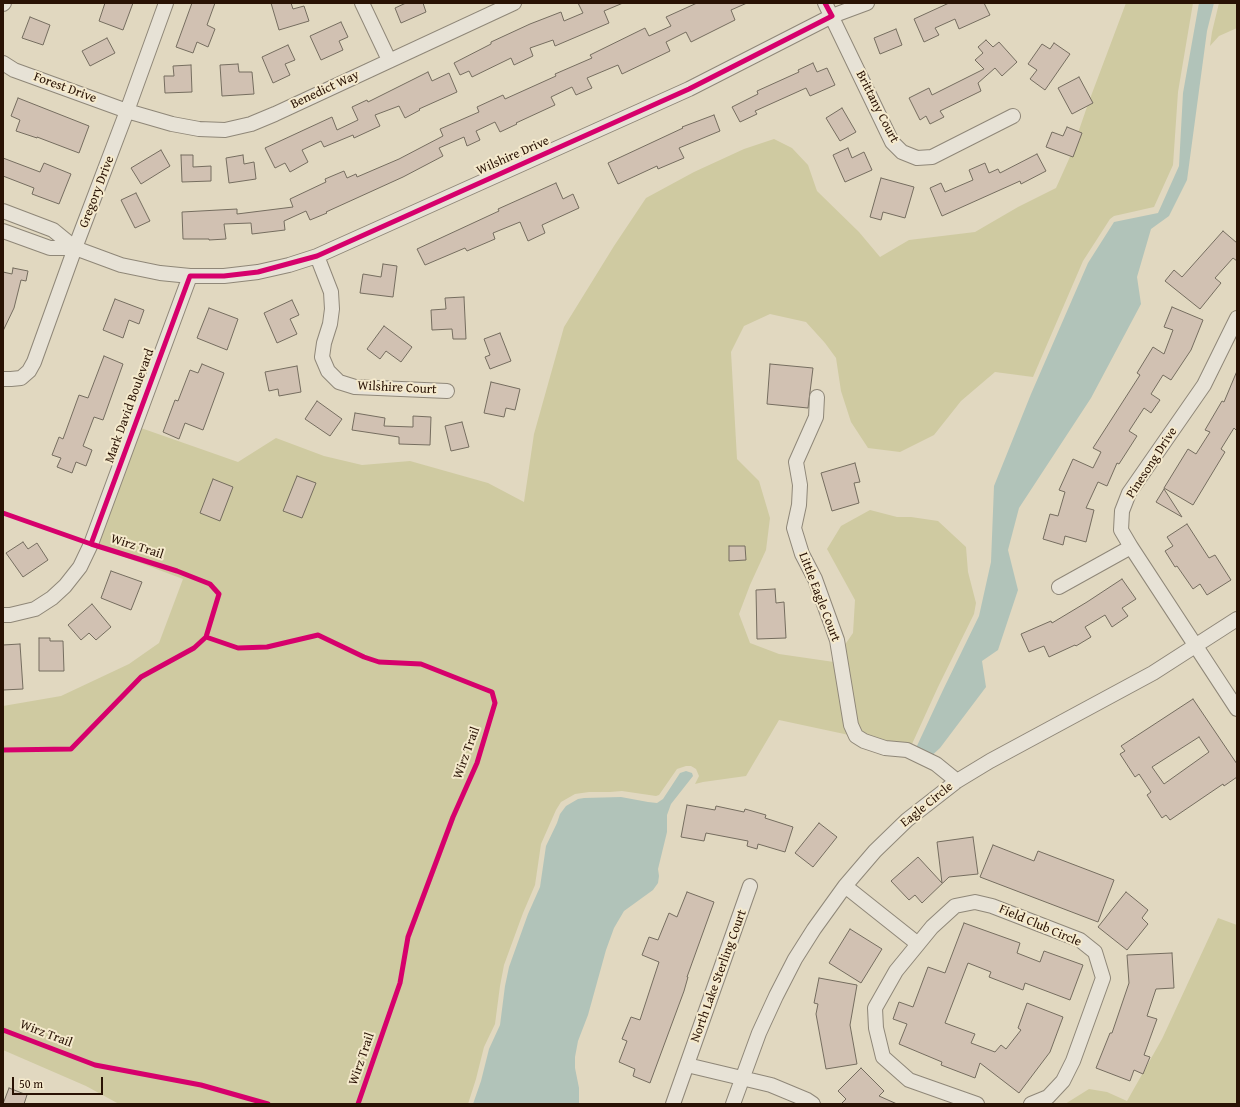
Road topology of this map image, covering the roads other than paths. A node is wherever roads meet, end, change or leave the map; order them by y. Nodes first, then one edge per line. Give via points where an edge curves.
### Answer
1 (166, 3) edge
2 (362, 3) edge
3 (514, 3) edge
4 (825, 3) edge
5 (867, 3) edge
6 (832, 16) junction
7 (389, 60) junction
8 (3, 63) edge
9 (127, 111) junction
10 (1014, 116) dead end
11 (3, 211) edge
12 (3, 231) edge
13 (75, 248) junction
14 (317, 256) junction
15 (190, 276) junction
16 (1237, 318) edge
17 (3, 379) edge
18 (447, 391) dead end
19 (817, 397) dead end
20 (1131, 547) junction
21 (1059, 587) dead end
22 (3, 615) edge
23 (1237, 619) edge
24 (1196, 646) junction
25 (1237, 709) edge
26 (957, 780) junction
27 (750, 886) dead end
28 (845, 886) junction
29 (918, 944) junction
30 (687, 1065) junction
31 (743, 1078) junction
32 (673, 1104) edge
33 (733, 1104) edge
34 (813, 1104) edge
35 (977, 1104) edge
36 (1031, 1104) edge

1 - 9 street, Gregory Drive
2 - 7 street
3 - 7 street, Benedict Way
4 - 6 street, Brittany Court
5 - 6 street, Wilshire Drive
6 - 10 street, Brittany Court via 892,142 902,152 917,158 932,157
6 - 14 street, Wilshire Drive via 689,89
7 - 9 street, Benedict Way via 275,114 251,124 225,130 192,128
8 - 9 street, Forest Drive via 14,70
9 - 13 street, Gregory Drive
11 - 13 street, Wilshire Drive via 53,230
12 - 13 street, Wilshire Drive via 50,248
13 - 15 street, Wilshire Drive via 121,265
13 - 17 street, Gregory Drive via 34,362 21,378
14 - 15 street, Wilshire Drive via 258,272
14 - 18 street, Wilshire Court via 331,292 330,324 322,357 328,371 339,382 355,387
15 - 22 street, Mark David Boulevard via 91,544 80,567 65,586 35,609
16 - 20 street, Pinesong Drive via 1204,385 1130,493 1122,511 1121,530
19 - 26 street, Little Eagle Court via 816,418 796,462 800,485 794,528 836,640 856,736 885,748 907,750 936,764
20 - 21 street
20 - 24 street, Pinesong Drive
23 - 24 street, Eagle Circle
24 - 25 street, Pinesong Drive
24 - 26 street, Eagle Circle via 1147,677
26 - 28 street, Eagle Circle via 907,820 875,851
27 - 30 street, North Lake Sterling Court
28 - 29 street
28 - 31 street, Eagle Circle via 792,965 776,996
29 - 35 street, Field Club Circle via 896,971 875,1008 876,1028 883,1057 909,1080
29 - 36 street, Field Club Circle via 955,906 975,902 992,906 1080,940 1095,952 1103,978 1073,1061 1063,1081 1048,1097
30 - 31 street
30 - 32 street, North Lake Sterling Court
31 - 33 street, Eagle Circle
31 - 34 street via 771,1085

